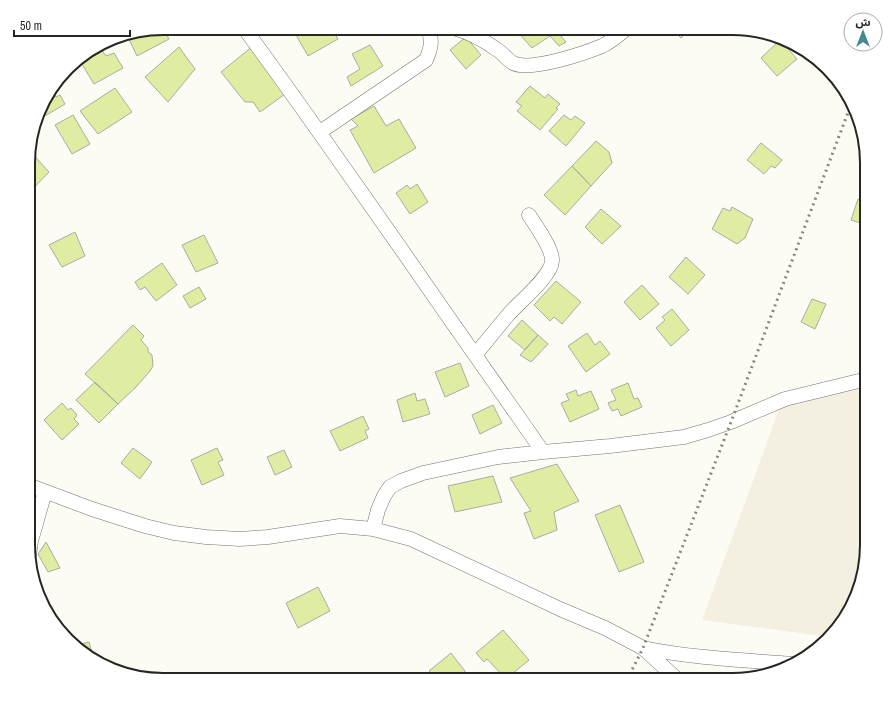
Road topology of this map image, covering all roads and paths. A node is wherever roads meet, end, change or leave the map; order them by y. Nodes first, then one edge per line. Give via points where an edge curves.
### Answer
1 (249, 35) edge
2 (431, 35) edge
3 (472, 35) edge
4 (618, 35) edge
5 (320, 132) junction
6 (529, 215) dead end
7 (476, 355) junction
8 (860, 381) edge
9 (543, 452) junction
10 (35, 488) edge
11 (45, 492) junction
12 (35, 527) edge
13 (373, 529) junction
14 (642, 648) junction
15 (781, 663) edge
16 (670, 673) edge

1 - 5 street
2 - 5 street via 431,47 426,60
3 - 4 street via 514,63 529,65 575,56 602,46
5 - 7 street
6 - 7 street via 551,252 552,267
7 - 9 street
8 - 9 street via 785,399 731,422 684,437
9 - 13 street via 498,457 423,473 401,481 390,488 384,496
10 - 11 street
11 - 12 street
11 - 13 street via 145,526 206,537 268,537 340,526
13 - 14 street via 411,539 605,628
14 - 15 street via 668,653
14 - 16 street

